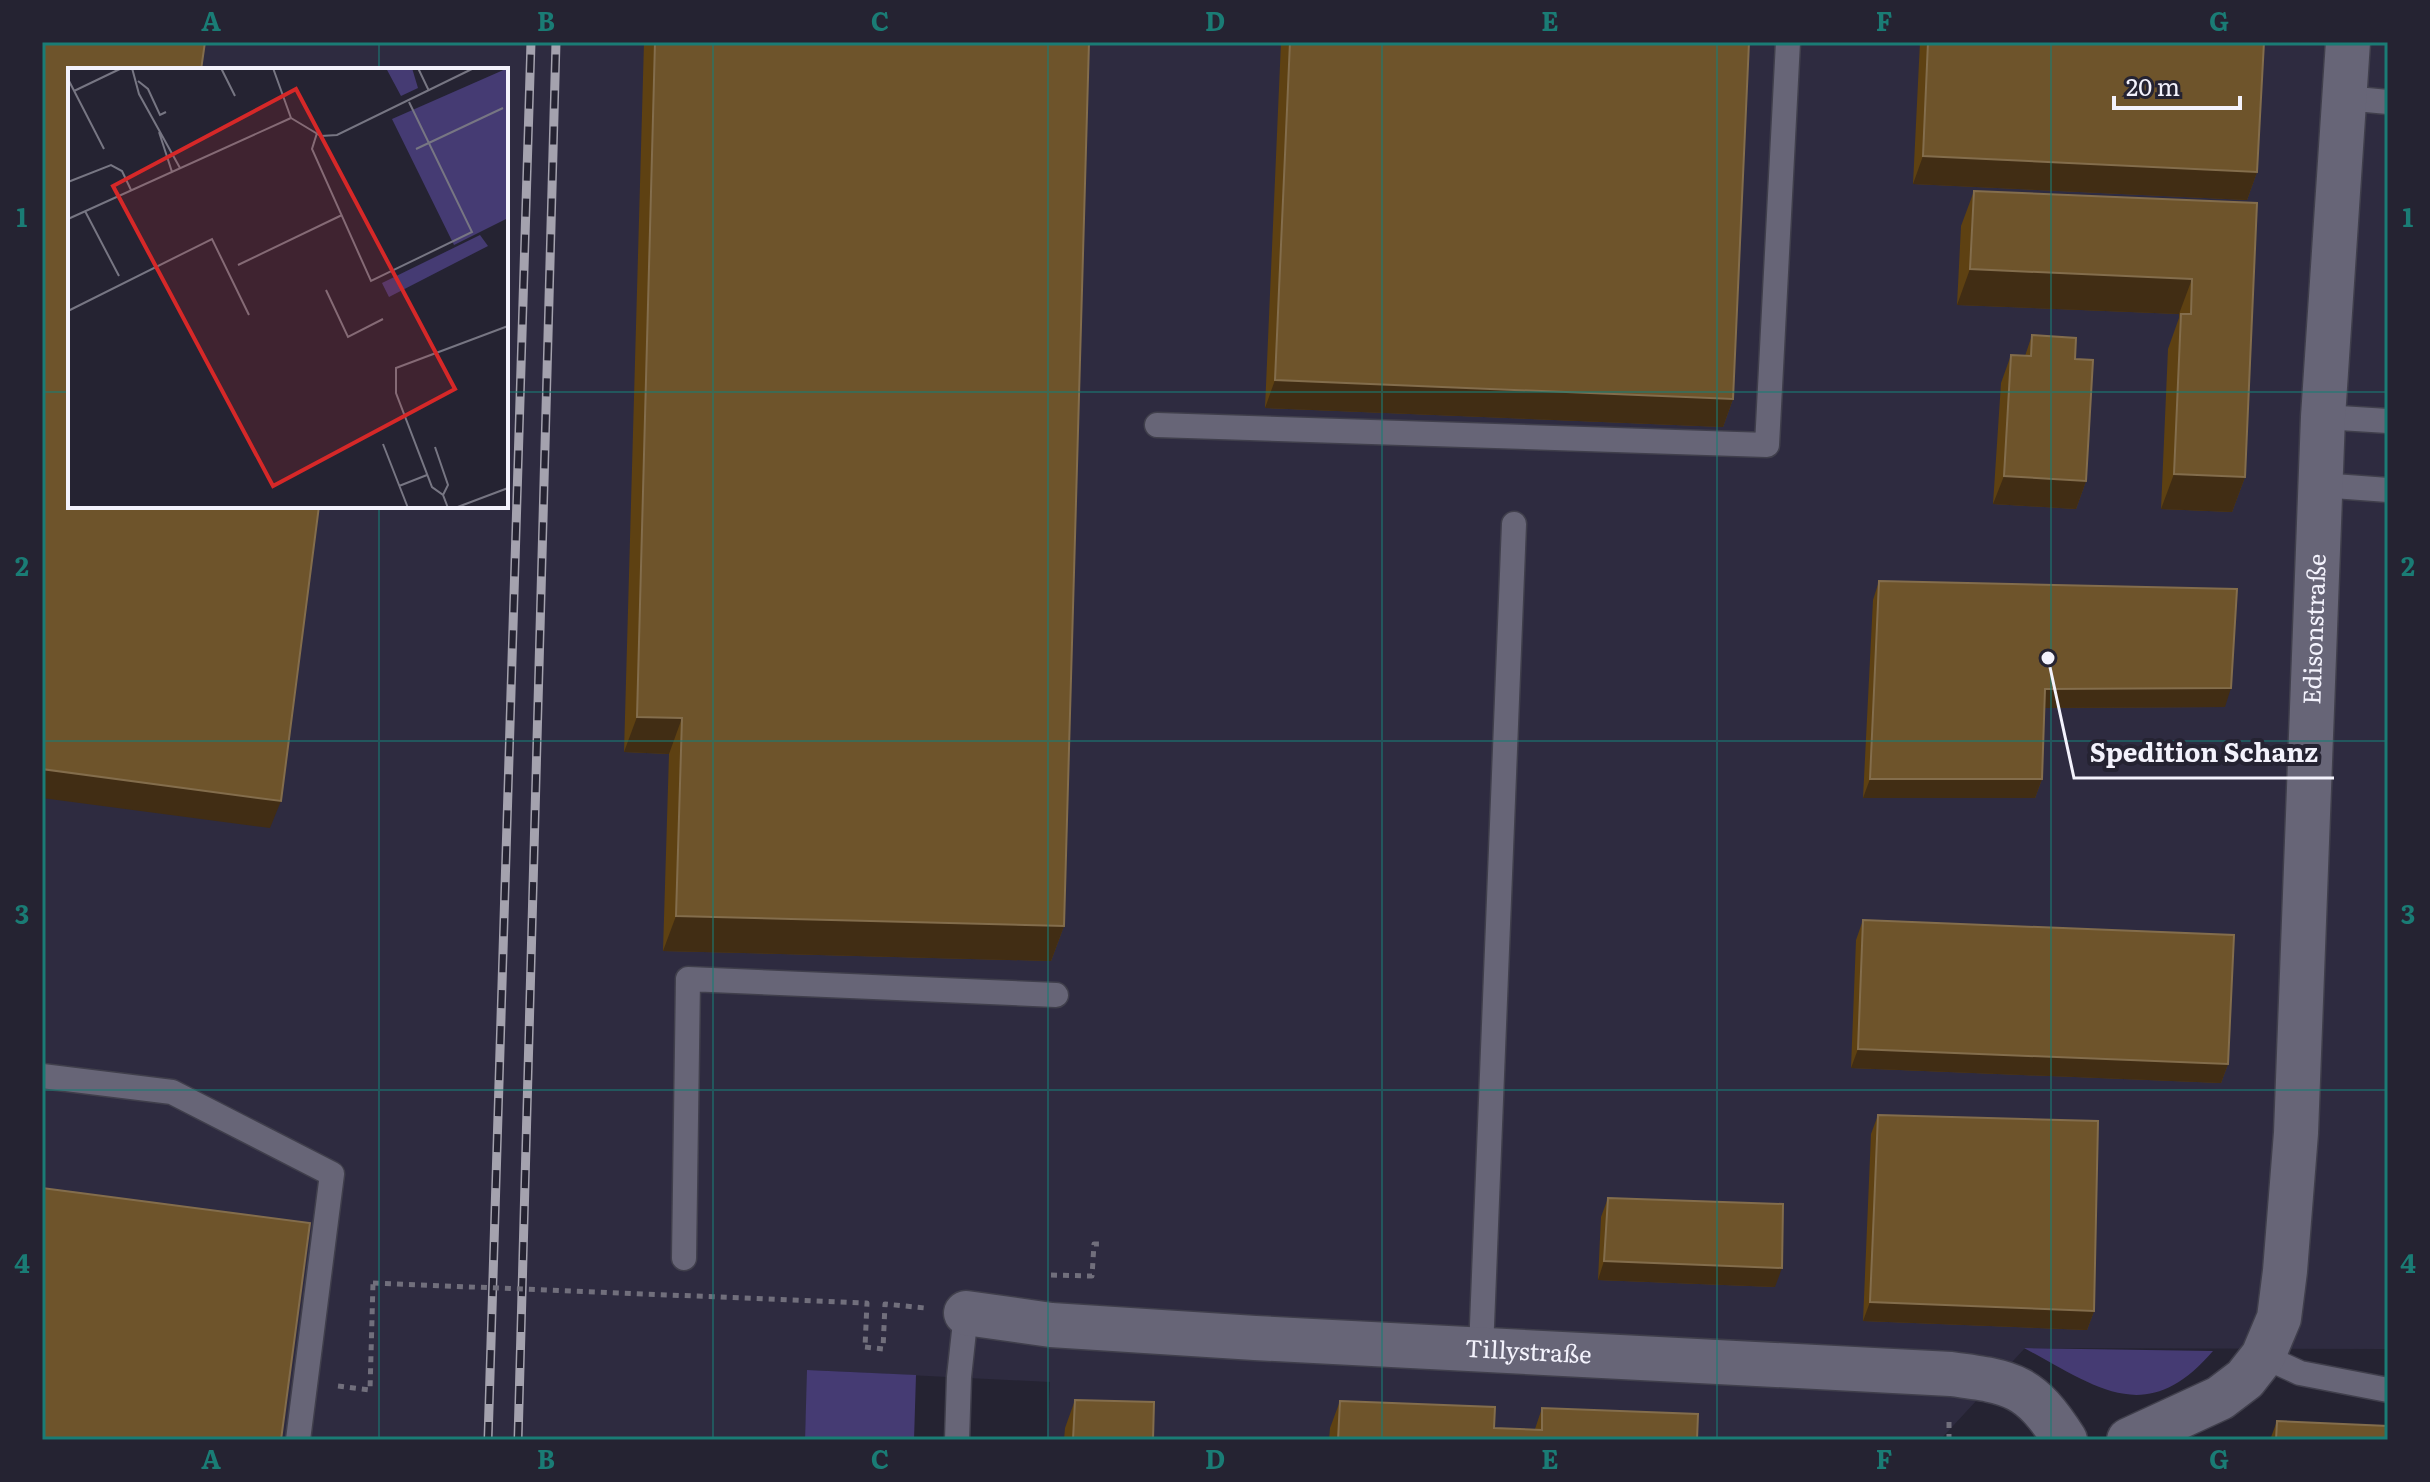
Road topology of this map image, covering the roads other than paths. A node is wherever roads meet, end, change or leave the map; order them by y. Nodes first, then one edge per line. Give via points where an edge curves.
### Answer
1 (1788, 42) edge
2 (2348, 42) edge
3 (2345, 98) junction
4 (2388, 102) edge
5 (2323, 417) junction
6 (2388, 421) edge
7 (1157, 425) dead end
8 (2320, 485) junction
9 (2388, 490) edge
10 (1514, 524) dead end
11 (1056, 995) dead end
12 (42, 1076) edge
13 (684, 1258) dead end
14 (966, 1313) joint
15 (1481, 1350) junction
16 (2263, 1356) junction
17 (2388, 1390) edge
18 (298, 1440) edge
19 (957, 1440) edge
20 (2065, 1440) edge
21 (2129, 1440) edge

1 - 7 lane via 1767,445
2 - 3 street, Edisonstraße
3 - 4 lane
3 - 5 street, Edisonstraße
5 - 6 lane
5 - 8 street, Edisonstraße
8 - 9 lane
8 - 16 street, Edisonstraße via 2296,1133 2279,1318
10 - 15 lane
11 - 13 lane via 688,979
12 - 18 lane via 172,1092 332,1174
14 - 15 street, Tillystraße via 1051,1325
14 - 19 lane
15 - 20 street, Tillystraße via 2000,1380 2037,1400
16 - 17 lane via 2300,1373
16 - 21 street, Edisonstraße via 2220,1398

